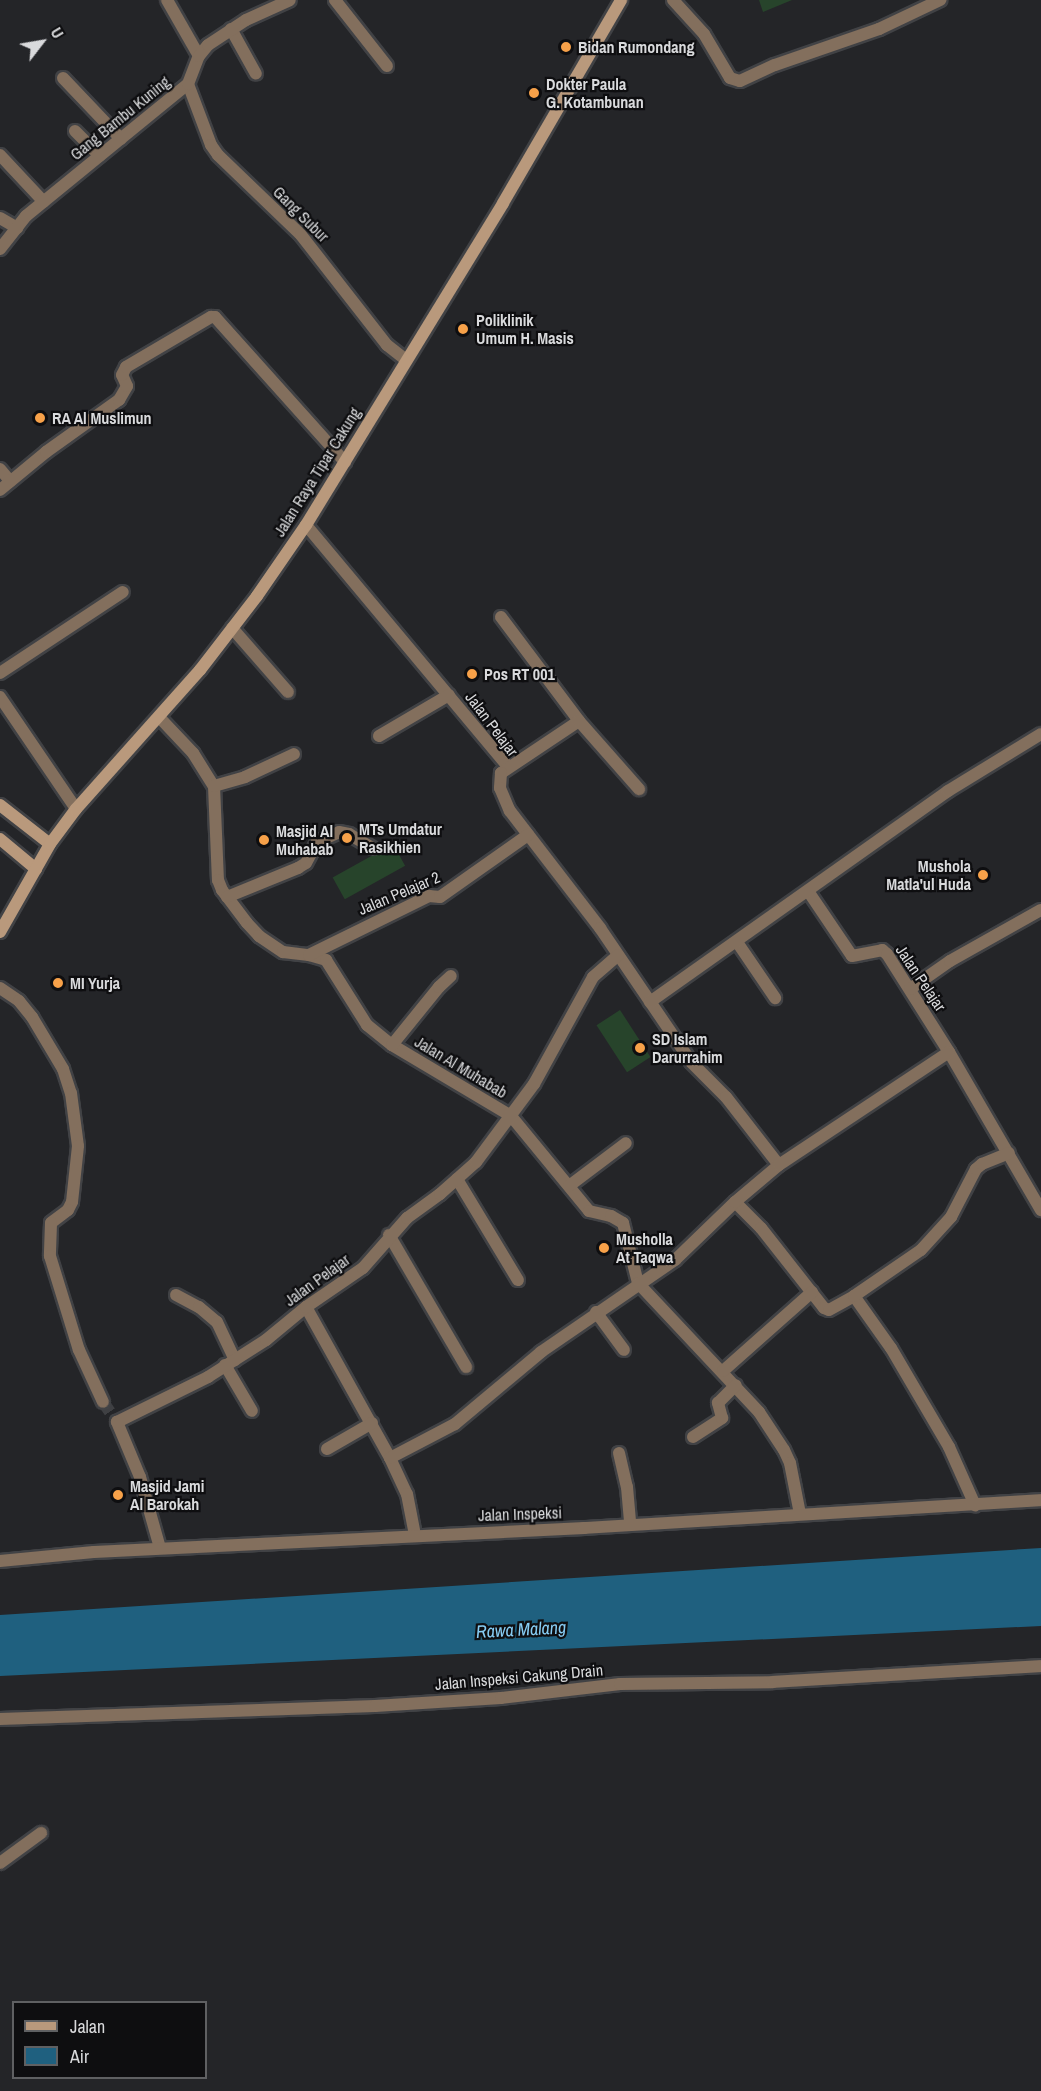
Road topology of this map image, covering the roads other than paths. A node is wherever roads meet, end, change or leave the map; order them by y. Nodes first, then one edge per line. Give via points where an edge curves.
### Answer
1 (167, 0) edge
2 (290, 0) edge
3 (335, 0) edge
4 (621, 0) edge
5 (673, 0) edge
6 (940, 0) edge
7 (231, 29) junction
8 (199, 56) junction
9 (387, 66) dead end
10 (256, 74) dead end
11 (63, 78) dead end
12 (188, 84) junction
13 (75, 131) dead end
14 (121, 138) junction
15 (0, 155) edge
16 (100, 156) junction
17 (44, 202) junction
18 (0, 218) edge
19 (16, 228) junction
20 (0, 249) edge
21 (405, 359) junction
22 (345, 462) junction
23 (0, 469) edge
24 (5, 486) edge
25 (306, 525) junction
26 (123, 592) dead end
27 (501, 618) dead end
28 (232, 628) junction
29 (0, 673) edge
30 (288, 692) dead end
31 (449, 695) junction
32 (0, 697) edge
33 (159, 717) junction
34 (579, 721) junction
35 (1041, 734) edge
36 (379, 736) dead end
37 (294, 754) dead end
38 (508, 767) junction
39 (214, 786) junction
40 (639, 789) dead end
41 (0, 805) edge
42 (76, 809) junction
43 (528, 835) junction
44 (0, 839) edge
45 (50, 844) junction
46 (372, 848) dead end
47 (36, 869) junction
48 (808, 891) junction
49 (227, 897) junction
50 (1041, 910) edge
51 (0, 932) edge
52 (737, 942) junction
53 (309, 955) junction
54 (618, 955) junction
55 (451, 976) dead end
56 (0, 988) edge
57 (910, 989) junction
58 (774, 998) dead end
59 (650, 1002) junction
60 (392, 1045) junction
61 (949, 1052) junction
62 (511, 1116) junction
63 (626, 1143) dead end
64 (1009, 1153) junction
65 (779, 1165) junction
66 (457, 1179) junction
67 (568, 1186) junction
68 (735, 1202) junction
69 (1041, 1210) edge
70 (389, 1235) junction
71 (518, 1280) dead end
72 (638, 1283) junction
73 (812, 1292) junction
74 (176, 1295) dead end
75 (854, 1296) junction
76 (306, 1307) junction
77 (596, 1312) junction
78 (624, 1350) dead end
79 (230, 1362) junction
80 (466, 1367) dead end
81 (723, 1371) junction
82 (736, 1385) junction
83 (110, 1412) junction
84 (252, 1412) dead end
85 (372, 1423) junction
86 (693, 1437) dead end
87 (327, 1449) dead end
88 (619, 1453) dead end
89 (390, 1458) junction
90 (1041, 1500) edge
91 (975, 1505) junction
92 (800, 1514) junction
93 (630, 1526) junction
94 (415, 1534) junction
95 (160, 1548) junction
96 (0, 1561) edge
97 (1041, 1666) edge
98 (0, 1719) edge
99 (41, 1833) dead end
100 (0, 1863) edge

1 - 8 street
2 - 7 street, Gang Bambu Kuning
3 - 9 street
4 - 21 street, Jalan Raya Tipar Cakung
5 - 6 street via 704,34 730,78 740,81 775,64 879,29
7 - 8 street, Gang Bambu Kuning
7 - 10 street
8 - 12 street, Gang Bambu Kuning
11 - 14 street
12 - 14 street, Gang Bambu Kuning
12 - 21 street, Gang Subur via 218,155 301,235 387,345
13 - 16 street
14 - 16 street, Gang Bambu Kuning
15 - 17 street
16 - 17 street, Gang Bambu Kuning
17 - 19 street, Gang Bambu Kuning
18 - 19 street
19 - 20 street, Gang Bambu Kuning
21 - 22 street, Jalan Raya Tipar Cakung
22 - 24 street via 215,316 126,367 122,375 127,386 119,399
22 - 25 street, Jalan Raya Tipar Cakung
23 - 24 street
25 - 28 street, Jalan Raya Tipar Cakung
25 - 31 street, Jalan Pelajar
26 - 29 street
27 - 34 street
28 - 30 street
28 - 33 street, Jalan Raya Tipar Cakung
31 - 36 street
31 - 38 street, Jalan Pelajar
32 - 42 street
33 - 39 street via 193,753
33 - 42 street, Jalan Raya Tipar Cakung
34 - 38 street
34 - 40 street
35 - 48 street via 948,791
37 - 39 street via 245,777
38 - 43 street, Jalan Pelajar via 501,773 501,788 510,811
39 - 49 street, Jalan Al Muhabab via 218,880
41 - 45 street
42 - 45 street, Jalan Raya Tipar Cakung
43 - 53 street, Jalan Pelajar 2 via 440,897 429,896
43 - 54 street, Jalan Pelajar
44 - 47 street
45 - 47 street, Jalan Raya Tipar Cakung
46 - 49 street via 339,832 317,842 306,863 298,868
47 - 51 street, Jalan Raya Tipar Cakung
48 - 52 street
48 - 57 street, Jalan Pelajar via 847,952 852,956 882,950
49 - 53 street, Jalan Al Muhabab via 272,947
50 - 57 street via 950,961
52 - 58 street
52 - 59 street
53 - 60 street, Jalan Al Muhabab via 326,960 367,1025
54 - 59 street, Jalan Pelajar
54 - 62 street, Jalan Pelajar via 593,977 534,1084
55 - 60 street
56 - 83 street via 19,1001 32,1017 63,1069 71,1093 78,1146 72,1202 51,1223 50,1256 79,1350
57 - 61 street, Jalan Pelajar
59 - 65 street, Jalan Pelajar via 691,1062 726,1097
60 - 62 street, Jalan Al Muhabab
61 - 64 street, Jalan Pelajar
61 - 65 street
62 - 66 street, Jalan Pelajar via 476,1162
62 - 67 street, Jalan Al Muhabab
63 - 67 street
64 - 69 street, Jalan Pelajar
64 - 75 street via 976,1169 951,1217 921,1250
65 - 68 street
66 - 70 street, Jalan Pelajar
66 - 71 street
67 - 72 street, Jalan Al Muhabab via 589,1211 611,1216 626,1227
68 - 72 street via 675,1260
68 - 73 street
70 - 76 street, Jalan Pelajar via 363,1268
70 - 80 street
72 - 77 street
72 - 81 street, Jalan Al Muhabab
73 - 75 street via 829,1310
73 - 81 street
74 - 79 street via 217,1322
75 - 91 street via 891,1348 949,1447
76 - 79 street, Jalan Pelajar via 266,1340
76 - 85 street
77 - 78 street
77 - 89 street via 524,1365 455,1424
79 - 83 street, Jalan Pelajar via 208,1377
79 - 84 street
81 - 82 street, Jalan Al Muhabab
82 - 86 street via 718,1403 722,1418
82 - 92 street, Jalan Al Muhabab via 759,1412 790,1463
83 - 95 street via 140,1477
85 - 87 street
85 - 89 street
88 - 93 street
89 - 94 street via 407,1494
90 - 91 street, Jalan Inspeksi
91 - 92 street, Jalan Inspeksi
92 - 93 street, Jalan Inspeksi
93 - 94 street, Jalan Inspeksi
94 - 95 street, Jalan Inspeksi
95 - 96 street, Jalan Inspeksi
97 - 98 street, Jalan Inspeksi Cakung Drain via 773,1682 620,1684 481,1700 375,1706
99 - 100 street

